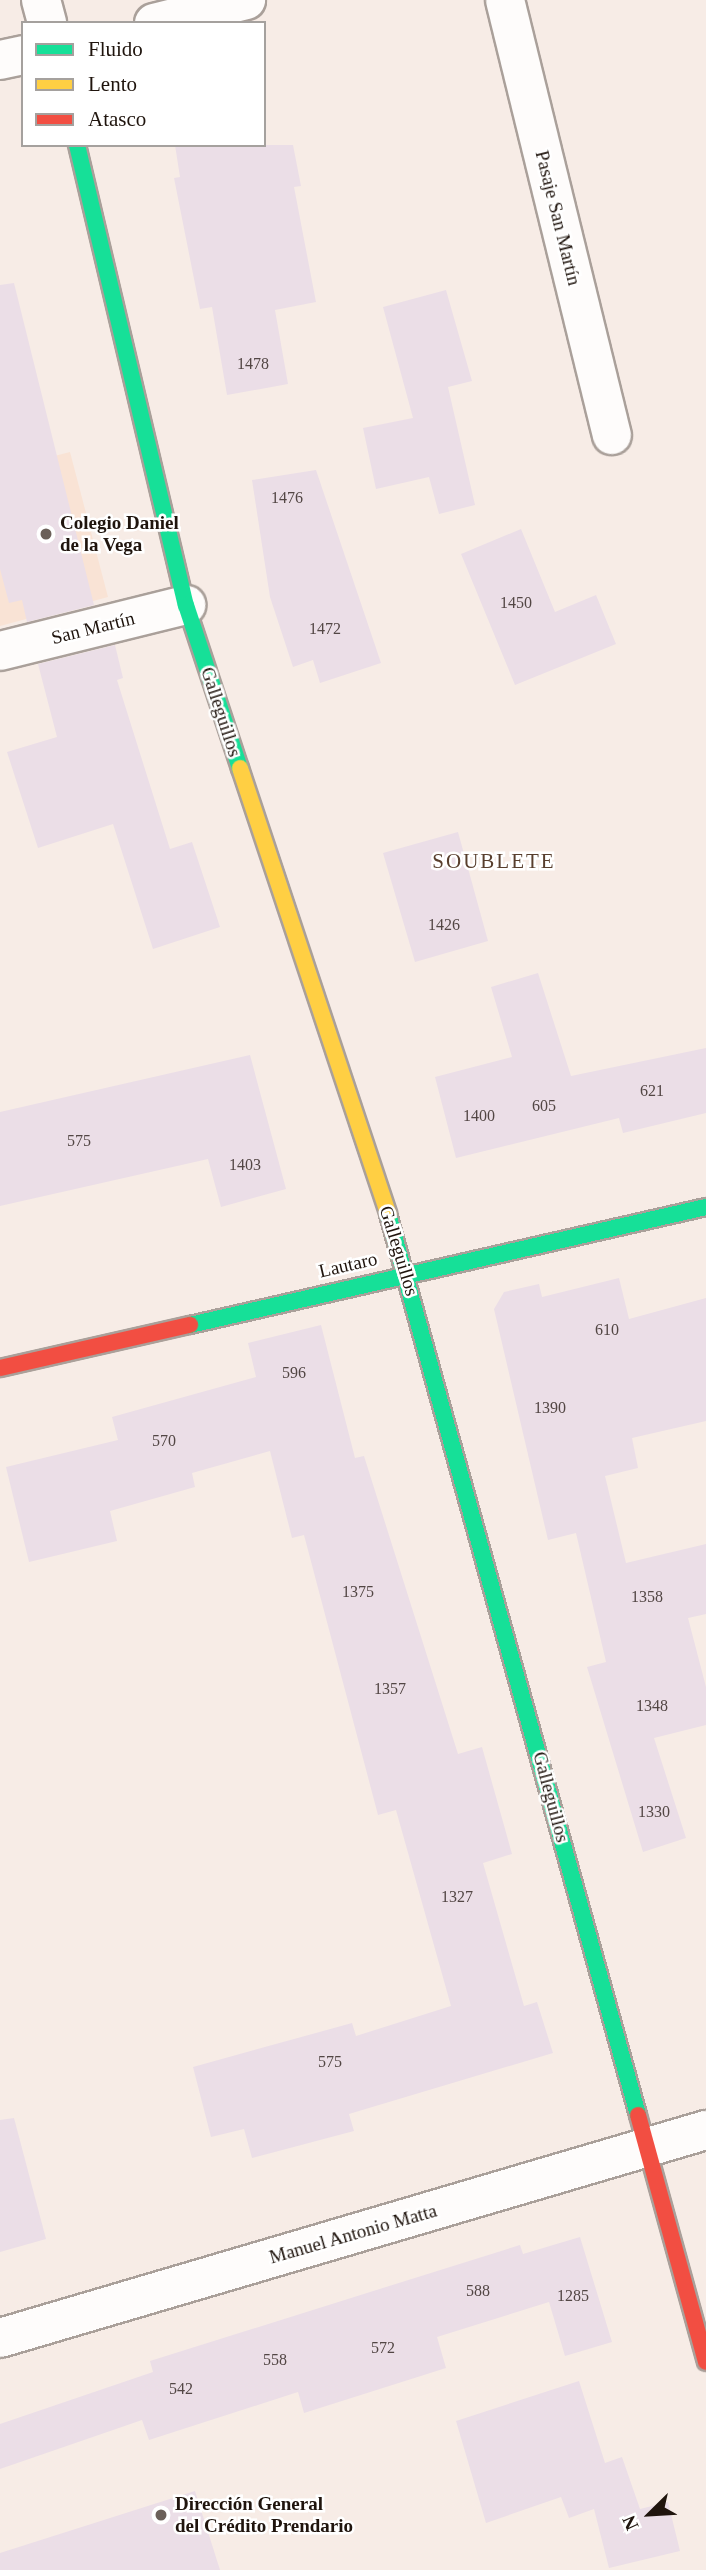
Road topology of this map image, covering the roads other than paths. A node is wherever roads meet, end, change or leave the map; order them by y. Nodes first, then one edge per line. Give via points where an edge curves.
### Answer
1 (41, 0) edge
2 (246, 0) edge
3 (505, 0) edge
4 (46, 21) edge
5 (161, 21) edge
6 (21, 55) edge
7 (0, 60) edge
8 (77, 147) edge
9 (612, 435) dead end
10 (186, 605) junction
11 (0, 651) edge
12 (706, 1207) edge
13 (407, 1273) junction
14 (0, 1368) edge
15 (706, 2130) edge
16 (647, 2147) junction
17 (0, 2338) edge
18 (706, 2362) edge

1 - 4 street
2 - 5 street
3 - 9 street, Pasaje San Martín
6 - 7 street
8 - 10 street, Galleguillos
10 - 11 street, San Martín
10 - 13 street, Galleguillos
12 - 13 street, Lautaro
13 - 14 street, Lautaro
13 - 16 street, Galleguillos
15 - 16 street, Manuel Antonio Matta
16 - 17 street, Manuel Antonio Matta
16 - 18 street, Galleguillos

